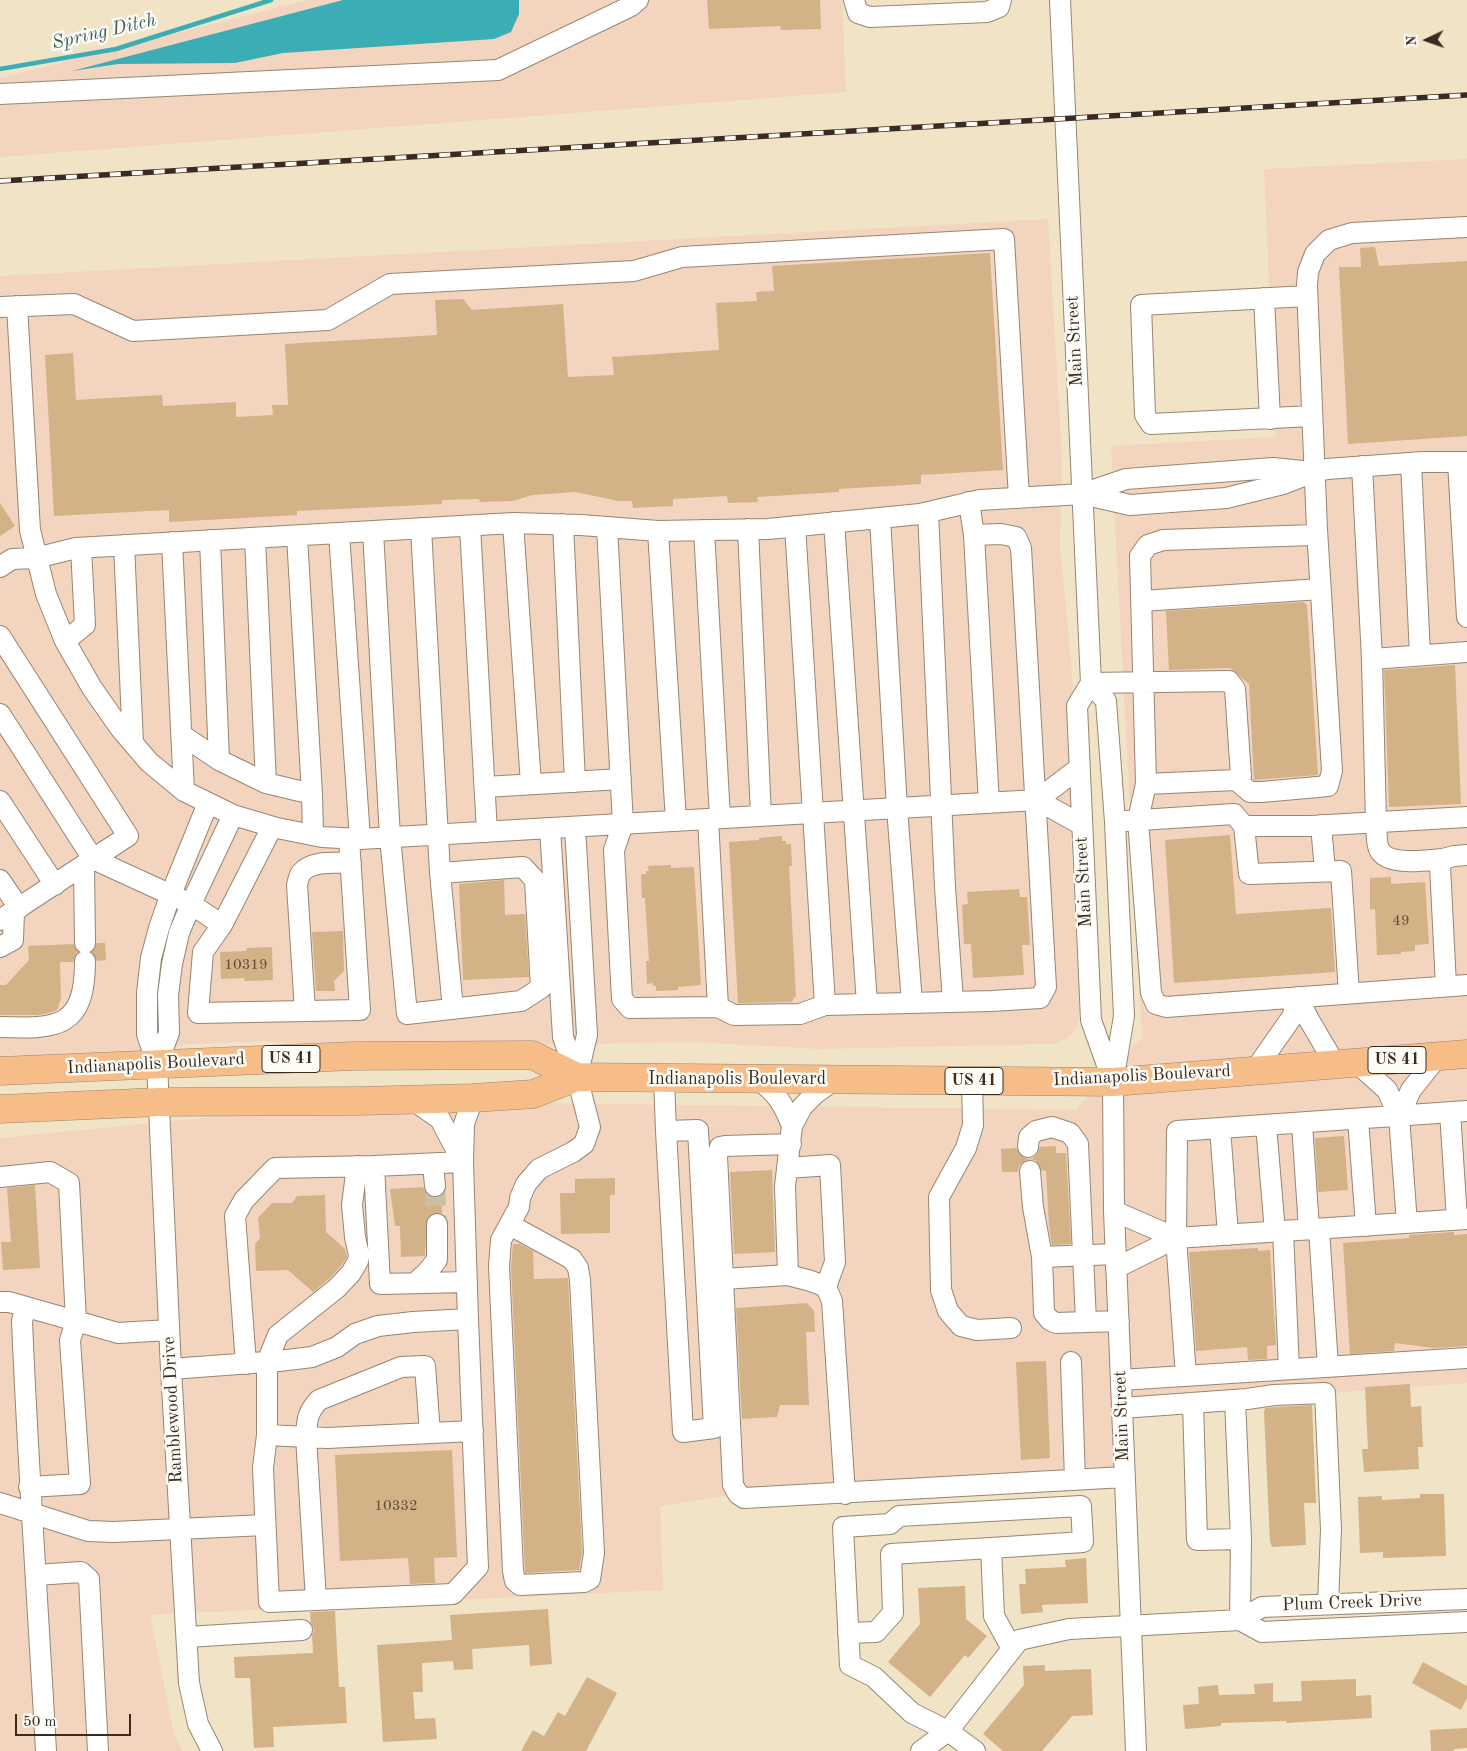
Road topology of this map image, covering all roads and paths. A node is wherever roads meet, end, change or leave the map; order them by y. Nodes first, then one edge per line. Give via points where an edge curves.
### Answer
1 (638, 0) edge
2 (854, 0) edge
3 (1001, 0) edge
4 (1060, 0) edge
5 (0, 94) edge
6 (1467, 227) edge
7 (1307, 296) junction
8 (1264, 298) junction
9 (9, 306) edge
10 (1312, 416) junction
11 (1270, 419) junction
12 (1463, 462) edge
13 (1410, 463) junction
14 (1362, 466) junction
15 (1314, 472) junction
16 (1082, 494) junction
17 (1019, 498) junction
18 (969, 502) junction
19 (928, 512) junction
20 (880, 518) junction
21 (834, 522) junction
22 (513, 523) junction
23 (563, 524) junction
24 (470, 526) junction
25 (795, 526) junction
26 (607, 527) junction
27 (421, 528) junction
28 (748, 529) junction
29 (1317, 529) junction
30 (704, 530) junction
31 (373, 531) junction
32 (658, 531) junction
33 (339, 533) junction
34 (974, 535) junction
35 (297, 536) junction
36 (255, 538) junction
37 (210, 540) junction
38 (172, 542) junction
39 (124, 545) junction
40 (82, 548) junction
41 (36, 558) junction
42 (0, 566) edge
43 (1320, 589) junction
44 (1142, 601) junction
45 (1467, 617) edge
46 (0, 636) edge
47 (65, 641) junction
48 (1467, 652) edge
49 (1420, 655) junction
50 (1372, 659) junction
51 (1143, 682) junction
52 (1091, 683) junction
53 (0, 714) edge
54 (182, 735) junction
55 (133, 743) junction
56 (219, 760) junction
57 (1079, 768) junction
58 (621, 779) junction
59 (1236, 780) junction
60 (575, 782) junction
61 (266, 783) junction
62 (531, 784) junction
63 (1146, 784) junction
64 (485, 787) junction
65 (184, 791) junction
66 (312, 794) junction
67 (1037, 800) junction
68 (0, 801) edge
69 (989, 802) junction
70 (208, 803) junction
71 (942, 805) junction
72 (898, 808) junction
73 (854, 810) junction
74 (813, 813) junction
75 (233, 815) junction
76 (762, 816) junction
77 (1467, 817) edge
78 (714, 819) junction
79 (1138, 820) junction
80 (676, 821) junction
81 (1115, 822) junction
82 (1376, 822) junction
83 (623, 824) junction
84 (1082, 825) junction
85 (1321, 825) junction
86 (1244, 826) junction
87 (272, 827) junction
88 (575, 827) junction
89 (550, 828) junction
90 (487, 832) junction
91 (438, 834) junction
92 (313, 835) junction
93 (390, 837) junction
94 (355, 839) junction
95 (1467, 855) edge
96 (1444, 859) junction
97 (89, 862) junction
98 (351, 864) junction
99 (1325, 872) junction
100 (440, 873) junction
101 (0, 880) edge
102 (55, 885) junction
103 (171, 895) junction
104 (191, 904) junction
105 (11, 913) edge
106 (222, 925) junction
107 (0, 947) edge
108 (1467, 985) edge
109 (1446, 986) junction
110 (1349, 993) junction
111 (1298, 997) junction
112 (953, 1002) junction
113 (912, 1003) junction
114 (867, 1004) junction
115 (824, 1005) junction
116 (718, 1006) junction
117 (452, 1009) junction
118 (305, 1011) junction
119 (0, 1027) edge
120 (1467, 1054) edge
121 (1438, 1056) junction
122 (1346, 1063) junction
123 (157, 1064) junction
124 (1255, 1070) junction
125 (0, 1071) edge
126 (577, 1077) junction
127 (664, 1079) junction
128 (758, 1079) junction
129 (834, 1080) junction
130 (972, 1081) junction
131 (1113, 1082) junction
132 (474, 1098) junction
133 (411, 1099) junction
134 (159, 1102) junction
135 (0, 1109) edge
136 (1459, 1112) edge
137 (1399, 1116) junction
138 (1358, 1119) junction
139 (1302, 1123) junction
140 (1266, 1125) junction
141 (1220, 1128) junction
142 (666, 1131) junction
143 (791, 1135) junction
144 (1028, 1148) dead end
145 (463, 1162) junction
146 (433, 1164) junction
147 (365, 1166) junction
148 (787, 1168) junction
149 (1030, 1171) dead end
150 (0, 1177) edge
151 (434, 1186) tunnel mouth
152 (1114, 1211) junction
153 (1462, 1219) edge
154 (1407, 1223) junction
155 (437, 1224) tunnel mouth
156 (510, 1226) junction
157 (1366, 1226) junction
158 (1314, 1229) junction
159 (1279, 1231) junction
160 (1228, 1235) junction
161 (1176, 1238) junction
162 (1082, 1256) junction
163 (1042, 1257) junction
164 (1116, 1261) junction
165 (788, 1275) junction
166 (723, 1279) junction
167 (467, 1282) junction
168 (415, 1283) junction
169 (826, 1287) junction
170 (0, 1302) edge
171 (26, 1307) junction
172 (468, 1319) junction
173 (76, 1320) junction
174 (1118, 1321) junction
175 (1086, 1322) junction
176 (1011, 1328) dead end
177 (169, 1330) junction
178 (1467, 1358) edge
179 (267, 1362) junction
180 (1071, 1362) dead end
181 (246, 1364) junction
182 (1328, 1366) junction
183 (171, 1368) junction
184 (1289, 1369) junction
185 (1186, 1376) junction
186 (1121, 1380) junction
187 (1235, 1400) junction
188 (1193, 1403) junction
189 (1122, 1408) junction
190 (473, 1431) junction
191 (430, 1433) junction
192 (267, 1435) junction
193 (306, 1437) junction
194 (1125, 1476) junction
195 (1075, 1480) junction
196 (29, 1487) junction
197 (845, 1494) junction
198 (0, 1503) edge
199 (31, 1512) junction
200 (890, 1524) junction
201 (265, 1525) junction
202 (180, 1528) junction
203 (1241, 1539) junction
204 (991, 1548) junction
205 (891, 1554) junction
206 (36, 1575) junction
207 (1467, 1599) edge
208 (316, 1600) junction
209 (1328, 1604) junction
210 (1240, 1620) junction
211 (1467, 1622) edge
212 (1131, 1627) junction
213 (302, 1630) dead end
214 (848, 1633) junction
215 (186, 1637) junction
216 (1012, 1649) junction
217 (948, 1732) junction
218 (46, 1751) edge
219 (98, 1751) edge
220 (212, 1751) edge
221 (921, 1751) edge
222 (975, 1751) edge
223 (1136, 1751) edge

1 - 5 street via 498,70
2 - 3 street via 858,13 870,17 987,12 999,7
4 - 16 street, Main Street
6 - 7 street via 1352,233 1329,240 1315,254 1308,272
7 - 8 street
7 - 10 street
8 - 11 street
8 - 11 street via 1141,305 1145,415 1151,424
9 - 17 street via 74,304 132,331 328,320 390,284 634,271 682,257 1004,239
9 - 41 street via 30,530
10 - 11 street
10 - 15 street
12 - 13 street
12 - 45 street
13 - 14 street
13 - 49 street
14 - 15 street
14 - 50 street
15 - 16 street via 1283,484 1226,498 1130,505
15 - 29 street
16 - 17 street
16 - 52 street, Main Street
17 - 18 street
18 - 19 street
18 - 34 street
19 - 20 street
19 - 71 street
20 - 21 street
20 - 72 street
21 - 25 street
21 - 73 street
22 - 23 street
22 - 24 street
22 - 62 street
23 - 26 street
23 - 60 street
24 - 27 street
24 - 64 street
25 - 28 street
25 - 74 street
26 - 32 street
26 - 58 street
27 - 31 street
27 - 91 street
28 - 30 street
28 - 76 street
29 - 43 street
29 - 44 street via 1314,535 1163,540 1148,545 1140,556
30 - 32 street
30 - 78 street
31 - 33 street
31 - 93 street
32 - 80 street
33 - 35 street
33 - 94 street
34 - 67 street via 1016,536 1021,548
34 - 69 street
35 - 36 street
35 - 66 street
36 - 37 street
36 - 61 street
37 - 38 street
37 - 56 street
38 - 39 street
38 - 54 street
39 - 40 street
39 - 55 street
40 - 41 street
40 - 47 street via 85,625
41 - 42 street via 12,559
41 - 47 street
43 - 44 street
43 - 59 street via 1332,771 1328,786 1250,792
44 - 51 street
46 - 97 street via 128,836
47 - 55 street via 92,688
48 - 49 street
49 - 50 street
50 - 82 street
51 - 52 street
51 - 59 street via 1229,680 1236,689 1241,776
51 - 63 street
52 - 57 street, Main Street via 1077,706
52 - 81 street, Main Street via 1106,701
53 - 97 street
54 - 56 street
54 - 65 street
55 - 65 street via 149,762
56 - 61 street
57 - 67 street
57 - 84 street, Main Street
58 - 60 street
58 - 83 street
59 - 63 street
60 - 62 street
61 - 66 street
62 - 64 street
63 - 79 street
64 - 90 street
65 - 70 street
66 - 92 street
67 - 69 street
67 - 84 street
67 - 112 street via 1046,987 1040,998
68 - 102 street
69 - 71 street
70 - 75 street
70 - 103 street
71 - 72 street
71 - 112 street
72 - 73 street
72 - 113 street
73 - 74 street
73 - 114 street
74 - 76 street
74 - 115 street
75 - 87 street
75 - 104 street
76 - 78 street
77 - 82 street
78 - 80 street
78 - 116 street
79 - 81 street
79 - 86 street via 1234,814
79 - 111 street via 1150,993 1156,1004 1166,1007
80 - 83 street
81 - 131 street, Main Street via 1124,1016
82 - 85 street
82 - 96 street via 1378,848 1393,861
83 - 88 street
83 - 116 street via 614,850 622,1000 630,1008
84 - 131 street, Main Street via 1091,1020
85 - 86 street
85 - 99 street
86 - 99 street via 1249,874
87 - 92 street
87 - 106 street
88 - 89 street
88 - 126 street via 587,1035
89 - 90 street
89 - 126 street via 563,1037
90 - 91 street
91 - 93 street
91 - 100 street
92 - 94 street
93 - 94 street
93 - 117 street via 407,1014
94 - 98 street
95 - 96 street
96 - 109 street via 1440,865
97 - 102 street
97 - 103 street
97 - 119 street via 85,980 80,1002 70,1018 56,1025
98 - 118 street via 322,863 300,874 297,885
98 - 118 street via 360,1010
99 - 110 street via 1341,871
100 - 117 street
100 - 117 street via 523,867 536,880 541,988 521,1001
101 - 105 street
102 - 105 street
103 - 104 street
103 - 123 street via 151,958 146,993 147,1034
104 - 106 street
104 - 123 street via 172,964 168,995 169,1032
105 - 107 street via 13,940
106 - 118 street via 203,952 198,1012
108 - 109 street
109 - 110 street
110 - 111 street
111 - 122 street via 1308,1018
111 - 124 street via 1292,1017
112 - 113 street
113 - 114 street
114 - 115 street
115 - 116 street via 800,1014 744,1015 734,1015
120 - 121 highway, Indianapolis Boulevard / US 41
121 - 122 highway, Indianapolis Boulevard / US 41
121 - 137 street via 1411,1090
122 - 124 highway, Indianapolis Boulevard / US 41
122 - 137 street via 1387,1090
123 - 125 highway, Indianapolis Boulevard / US 41
123 - 126 highway, Indianapolis Boulevard / US 41 via 354,1056 532,1055
123 - 134 street, Ramblewood Drive
124 - 131 highway, Indianapolis Boulevard / US 41
126 - 127 highway, Indianapolis Boulevard / US 41
126 - 132 highway, Indianapolis Boulevard / US 41 via 533,1094
126 - 156 street via 590,1127 584,1144 539,1169 526,1184
127 - 128 highway, Indianapolis Boulevard / US 41
127 - 142 street
128 - 129 highway, Indianapolis Boulevard / US 41
128 - 143 street via 784,1106
129 - 130 highway, Indianapolis Boulevard / US 41
129 - 143 street via 802,1107
130 - 131 highway, Indianapolis Boulevard / US 41
130 - 176 street via 973,1125 966,1148 939,1196 941,1290 948,1311 961,1326 977,1330
131 - 152 street, Main Street
132 - 133 highway, Indianapolis Boulevard / US 41
132 - 145 street via 464,1124
133 - 134 highway, Indianapolis Boulevard / US 41
133 - 145 street via 440,1119
134 - 135 highway, Indianapolis Boulevard / US 41
134 - 177 street, Ramblewood Drive
136 - 137 street
136 - 153 street
137 - 138 street
137 - 154 street
138 - 139 street
138 - 157 street
139 - 140 street
139 - 158 street
140 - 141 street
140 - 159 street
141 - 160 street
141 - 161 street via 1177,1131
142 - 142 street via 698,1130 714,1428 683,1432
143 - 148 street
143 - 166 street via 720,1147 717,1156
144 - 162 street via 1028,1137 1036,1130 1052,1127 1070,1133 1078,1144
145 - 146 street
145 - 167 street
146 - 147 street
146 - 151 street
147 - 168 street via 380,1284
147 - 179 street via 352,1205 359,1255 352,1273 278,1336
147 - 181 street via 276,1168 244,1200 236,1216
148 - 165 street
148 - 169 street via 830,1166 836,1262
149 - 163 street
150 - 173 street via 50,1172 69,1183
152 - 161 street
152 - 164 street, Main Street
153 - 154 street
154 - 157 street
155 - 168 street via 437,1260
156 - 156 street via 501,1240 499,1266 515,1581 520,1585 584,1582 590,1578 594,1553 578,1268 572,1259
157 - 158 street
158 - 159 street
158 - 182 street
159 - 160 street
159 - 184 street
160 - 161 street
161 - 164 street
161 - 185 street
162 - 163 street
162 - 164 street
162 - 175 street
163 - 175 street via 1044,1313 1056,1323
164 - 174 street, Main Street
165 - 166 street
165 - 169 street
166 - 197 street via 732,1485 744,1498
167 - 168 street
167 - 172 street
169 - 197 street via 832,1301
170 - 171 street
171 - 173 street
171 - 196 street via 22,1321
172 - 179 street via 378,1326 312,1357
172 - 190 street
173 - 177 street via 118,1333
173 - 196 street via 70,1340 80,1484
174 - 175 street
174 - 186 street, Main Street
177 - 183 street, Ramblewood Drive
178 - 182 street
179 - 181 street
179 - 192 street
180 - 195 street
181 - 183 street
182 - 184 street
183 - 202 street, Ramblewood Drive
184 - 185 street
185 - 186 street
186 - 189 street, Main Street
187 - 188 street
187 - 203 street
187 - 209 street via 1325,1393 1331,1530
188 - 189 street
188 - 203 street via 1197,1540
189 - 194 street, Main Street
190 - 191 street
190 - 208 street via 478,1567 453,1594
191 - 193 street
191 - 193 street via 425,1366 401,1367 319,1400 307,1418
192 - 193 street
192 - 201 street via 263,1468
193 - 208 street
194 - 195 street
194 - 212 street, Main Street
195 - 197 street
196 - 199 street
198 - 199 street
199 - 202 street via 88,1531
199 - 206 street
200 - 204 street via 899,1516 1081,1506 1083,1542
200 - 205 street
200 - 214 street via 843,1527
201 - 202 street
201 - 208 street via 269,1602
202 - 215 street, Ramblewood Drive
203 - 210 street
204 - 205 street
204 - 216 street via 994,1616
205 - 214 street via 894,1613 876,1632
206 - 218 street
206 - 219 street via 81,1572 89,1579
207 - 209 street, Plum Creek Drive
209 - 210 street, Plum Creek Drive via 1262,1607
210 - 211 street, Plum Creek Drive via 1262,1632
210 - 212 street, Plum Creek Drive
212 - 216 street, Plum Creek Drive via 1069,1629 1019,1640
212 - 223 street, Main Street
213 - 215 street
214 - 217 street via 850,1665 874,1677 912,1712
215 - 220 street, Ramblewood Drive via 189,1683 198,1724
216 - 217 street
217 - 221 street
217 - 222 street

